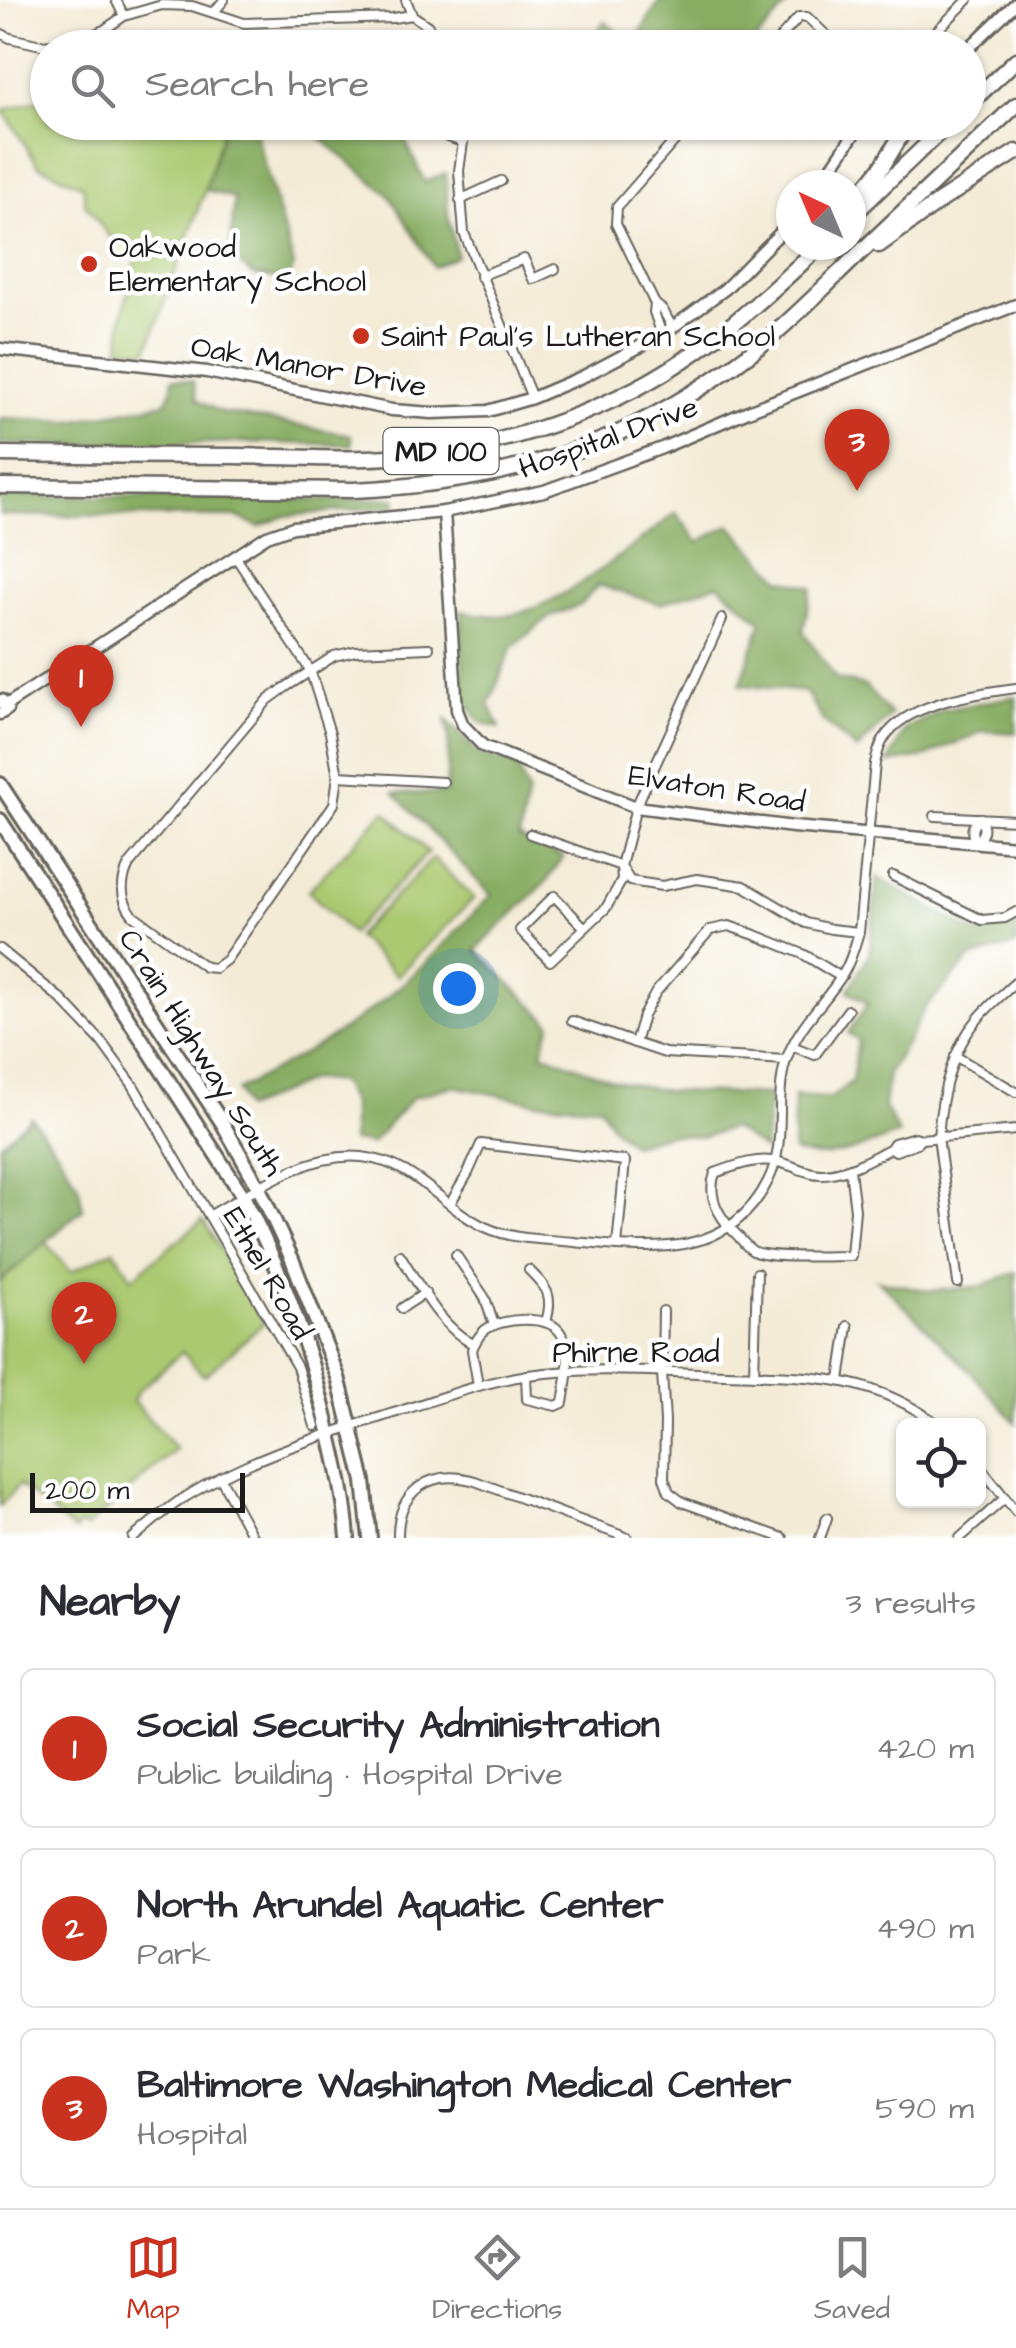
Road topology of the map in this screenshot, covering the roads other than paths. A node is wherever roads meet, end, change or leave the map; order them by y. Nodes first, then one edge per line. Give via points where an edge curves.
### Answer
1 (116, 0) edge
2 (224, 0) edge
3 (406, 0) edge
4 (968, 0) edge
5 (1016, 1) edge
6 (214, 12) junction
7 (412, 15) junction
8 (124, 16) junction
9 (428, 26) dead end
10 (104, 30) edge
11 (787, 30) edge
12 (821, 30) edge
13 (937, 30) edge
14 (986, 30) edge
15 (0, 33) edge
16 (30, 43) edge
17 (1016, 60) edge
18 (986, 88) edge
19 (1016, 105) edge
20 (986, 134) edge
21 (457, 140) edge
22 (676, 140) edge
23 (850, 140) edge
24 (898, 140) edge
25 (931, 140) edge
26 (979, 140) edge
27 (463, 142) joint
28 (1016, 152) edge
29 (830, 170) edge
30 (501, 181) dead end
31 (866, 187) edge
32 (460, 200) junction
33 (866, 203) edge
34 (776, 237) edge
35 (798, 260) edge
36 (805, 260) edge
37 (555, 269) dead end
38 (480, 276) junction
39 (1016, 306) edge
40 (794, 316) junction
41 (667, 331) junction
42 (0, 350) edge
43 (679, 364) junction
44 (532, 398) junction
45 (0, 454) edge
46 (0, 486) edge
47 (444, 512) junction
48 (235, 556) junction
49 (722, 620) dead end
50 (429, 648) dead end
51 (310, 670) junction
52 (1016, 688) edge
53 (2, 702) edge
54 (0, 714) edge
55 (338, 776) junction
56 (443, 782) dead end
57 (0, 784) edge
58 (636, 807) junction
59 (5, 809) edge
60 (935, 816) dead end
61 (980, 818) junction
62 (1016, 820) edge
63 (866, 833) junction
64 (530, 834) dead end
65 (976, 843) junction
66 (1016, 846) edge
67 (620, 866) junction
68 (893, 876) dead end
69 (1016, 912) edge
70 (584, 928) junction
71 (858, 932) junction
72 (0, 948) edge
73 (841, 978) junction
74 (1016, 982) edge
75 (848, 1010) dead end
76 (572, 1021) dead end
77 (635, 1044) junction
78 (792, 1046) junction
79 (956, 1056) junction
80 (786, 1060) junction
81 (1016, 1092) edge
82 (1016, 1130) edge
83 (938, 1137) junction
84 (776, 1161) junction
85 (850, 1170) junction
86 (259, 1188) junction
87 (243, 1196) junction
88 (450, 1204) junction
89 (209, 1216) junction
90 (728, 1227) junction
91 (617, 1246) junction
92 (400, 1255) dead end
93 (456, 1255) dead end
94 (529, 1270) dead end
95 (757, 1273) dead end
96 (958, 1283) dead end
97 (425, 1292) junction
98 (402, 1308) dead end
99 (664, 1311) dead end
100 (546, 1322) junction
101 (494, 1325) junction
102 (848, 1326) dead end
103 (473, 1344) junction
104 (312, 1359) junction
105 (297, 1367) junction
106 (567, 1371) junction
107 (662, 1373) junction
108 (526, 1375) junction
109 (754, 1375) junction
110 (840, 1380) junction
111 (478, 1385) junction
112 (929, 1418) edge
113 (315, 1426) dead end
114 (350, 1427) junction
115 (330, 1434) junction
116 (986, 1474) edge
117 (220, 1476) junction
118 (1005, 1498) junction
119 (1016, 1512) edge
120 (827, 1518) dead end
121 (133, 1538) edge
122 (252, 1538) edge
123 (348, 1538) edge
124 (370, 1538) edge
125 (398, 1538) edge
126 (628, 1538) edge
127 (784, 1538) edge
128 (820, 1538) edge
129 (960, 1538) edge

1 - 8 street
2 - 6 street
3 - 7 street
4 - 13 street
5 - 14 street
6 - 7 street via 244,23
6 - 8 street via 162,5
7 - 9 street
8 - 10 street
11 - 12 street via 807,16
15 - 16 street
17 - 18 highway
19 - 20 highway, MD 100
21 - 27 street
22 - 41 street via 616,210 616,224
23 - 29 street
24 - 31 highway
25 - 33 highway
26 - 40 highway, MD 100
27 - 32 street
28 - 40 highway via 940,200
30 - 32 street
32 - 38 street
34 - 41 street, Oak Manor Drive via 725,288
35 - 43 highway
36 - 43 highway, MD 100
37 - 38 street via 533,279 524,259
38 - 44 street
39 - 47 street, Hospital Drive via 544,491
40 - 46 highway, MD 100 via 744,358 653,416 569,453 488,475 353,490
41 - 44 street, Oak Manor Drive
42 - 44 street, Oak Manor Drive via 208,372 406,411 488,411
43 - 45 highway, MD 100 via 558,422 437,452 354,458
47 - 48 street, Hospital Drive via 292,527
47 - 58 street, Elvaton Road via 454,695 463,725 483,746
48 - 51 street
48 - 53 street, Hospital Drive
49 - 58 street
50 - 51 street via 354,652
51 - 55 street
51 - 55 street via 268,700 129,865 124,905 215,968 334,804
52 - 63 street via 967,694 889,731 875,763
53 - 54 street, Hospital Drive via 6,710
55 - 56 street
57 - 59 main road, Crain Highway South
58 - 63 street, Elvaton Road
58 - 67 street
59 - 86 main road, Crain Highway South via 223,1124
59 - 87 main road, Crain Highway South
60 - 61 street
61 - 62 street
61 - 65 street via 983,836
63 - 65 street, Elvaton Road
63 - 71 street
64 - 67 street
65 - 66 street, Elvaton Road
67 - 70 street via 622,880 606,908
67 - 71 street via 630,881 744,886 806,923
68 - 69 street via 982,920
70 - 70 street via 550,961 520,930 554,896
71 - 73 street
72 - 89 street, Ethel Road via 100,1040
73 - 77 street via 758,936 728,926 710,930 656,992
73 - 78 street
74 - 79 street via 976,1022
75 - 78 street via 815,1055
76 - 77 street
77 - 80 street via 665,1053
78 - 80 street
79 - 81 street
79 - 83 street
80 - 84 street
82 - 83 street
83 - 85 street via 904,1140
83 - 96 street
84 - 85 street via 820,1174
84 - 90 street via 760,1195
84 - 90 street via 715,1173 713,1201
85 - 90 street via 852,1256 753,1252
86 - 87 street
86 - 88 street via 322,1159 365,1158 400,1167
86 - 114 main road, Crain Highway South via 326,1345
87 - 89 street
87 - 104 main road, Crain Highway South
88 - 91 street via 510,1236
88 - 91 street via 481,1144 625,1161
89 - 105 street, Ethel Road
90 - 91 street via 684,1246
92 - 97 street
93 - 101 street
94 - 100 street via 549,1296
95 - 109 street
97 - 98 street
97 - 103 street via 453,1331
99 - 107 street
100 - 101 street
100 - 106 street via 564,1339
101 - 103 street
102 - 110 street
103 - 111 street
104 - 105 street, Ethel Road
104 - 115 main road, Crain Highway South
105 - 113 street, Ethel Road
106 - 107 street, Phirne Road
106 - 108 street, Phirne Road
106 - 108 street via 563,1403 556,1406 527,1399
107 - 109 street, Phirne Road
107 - 127 street via 669,1492
108 - 111 street, Phirne Road
109 - 110 street, Phirne Road
110 - 112 street, Phirne Road via 887,1393
111 - 114 street, Phirne Road
114 - 115 street, Phirne Road
114 - 124 main road, Crain Highway South
115 - 117 street, Phirne Road
115 - 123 main road, Crain Highway South
116 - 118 street
117 - 121 street, Phirne Road
117 - 122 street
118 - 119 street
118 - 129 street
120 - 128 street
125 - 126 street via 398,1518 409,1497 448,1476

